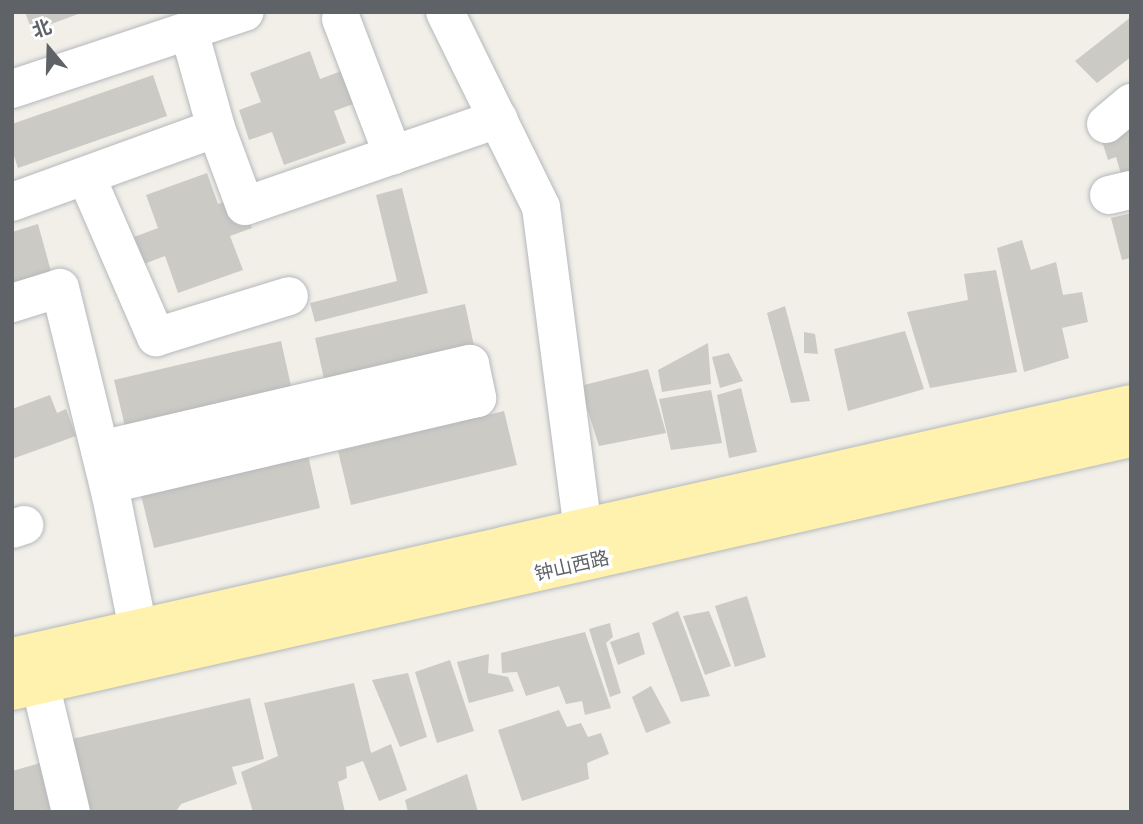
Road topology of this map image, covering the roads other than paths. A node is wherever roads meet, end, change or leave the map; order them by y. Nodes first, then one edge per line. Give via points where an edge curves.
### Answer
1 (245, 12) edge
2 (445, 12) edge
3 (341, 19) dead end
4 (189, 31) junction
5 (12, 89) edge
6 (498, 119) junction
7 (216, 128) junction
8 (394, 155) junction
9 (86, 176) junction
10 (12, 202) edge
11 (289, 296) dead end
12 (12, 303) edge
13 (1131, 404) edge
14 (310, 419) dead end
15 (1131, 438) edge
16 (104, 467) junction
17 (583, 546) junction
18 (142, 645) junction
19 (25, 671) edge
20 (71, 812) edge

1 - 4 street
2 - 6 street
3 - 8 street
4 - 5 street
4 - 7 street
6 - 8 street
6 - 17 street via 541,207
7 - 8 street via 245,206
7 - 9 street
9 - 10 street
9 - 11 street via 156,337
12 - 16 street via 60,288
13 - 17 main road, 钟山西路
14 - 16 street
15 - 17 main road, 钟山西路
16 - 18 street
17 - 18 main road, 钟山西路
18 - 19 main road, 钟山西路
19 - 20 street

